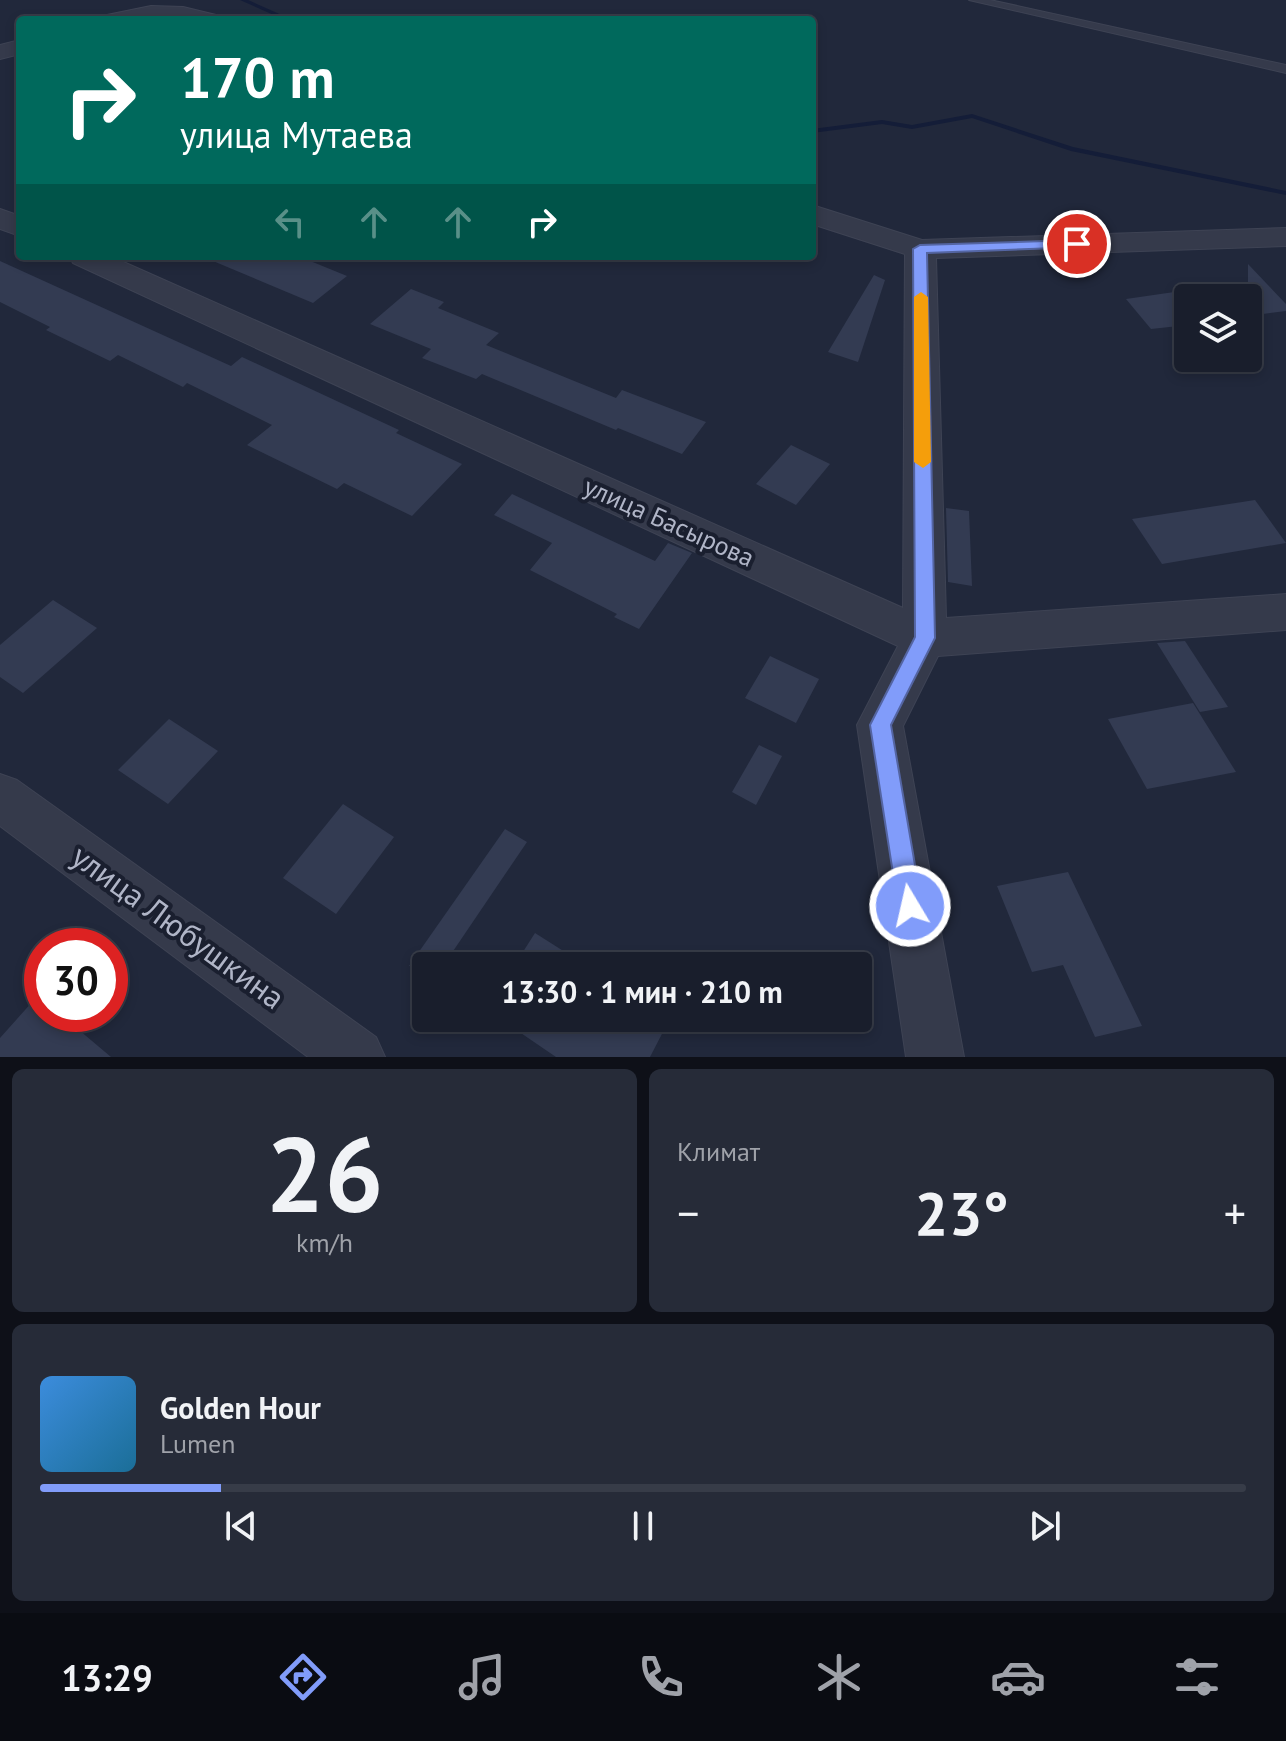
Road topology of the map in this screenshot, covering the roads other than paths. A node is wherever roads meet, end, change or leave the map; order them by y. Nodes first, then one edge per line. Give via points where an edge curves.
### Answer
1 (975, 0) edge
2 (130, 16) edge
3 (195, 16) edge
4 (1286, 69) edge
5 (816, 215) edge
6 (1286, 237) edge
7 (920, 249) junction
8 (93, 260) edge
9 (1286, 612) edge
10 (925, 638) junction
11 (0, 797) edge
12 (356, 1057) edge
13 (935, 1057) edge

1 - 4 lane
2 - 3 street via 178,11
5 - 7 street
6 - 7 street
7 - 10 street
8 - 10 street, улица Басырова
9 - 10 street, улица Басырова
10 - 13 street via 880,725
11 - 12 street, улица Любушкина

